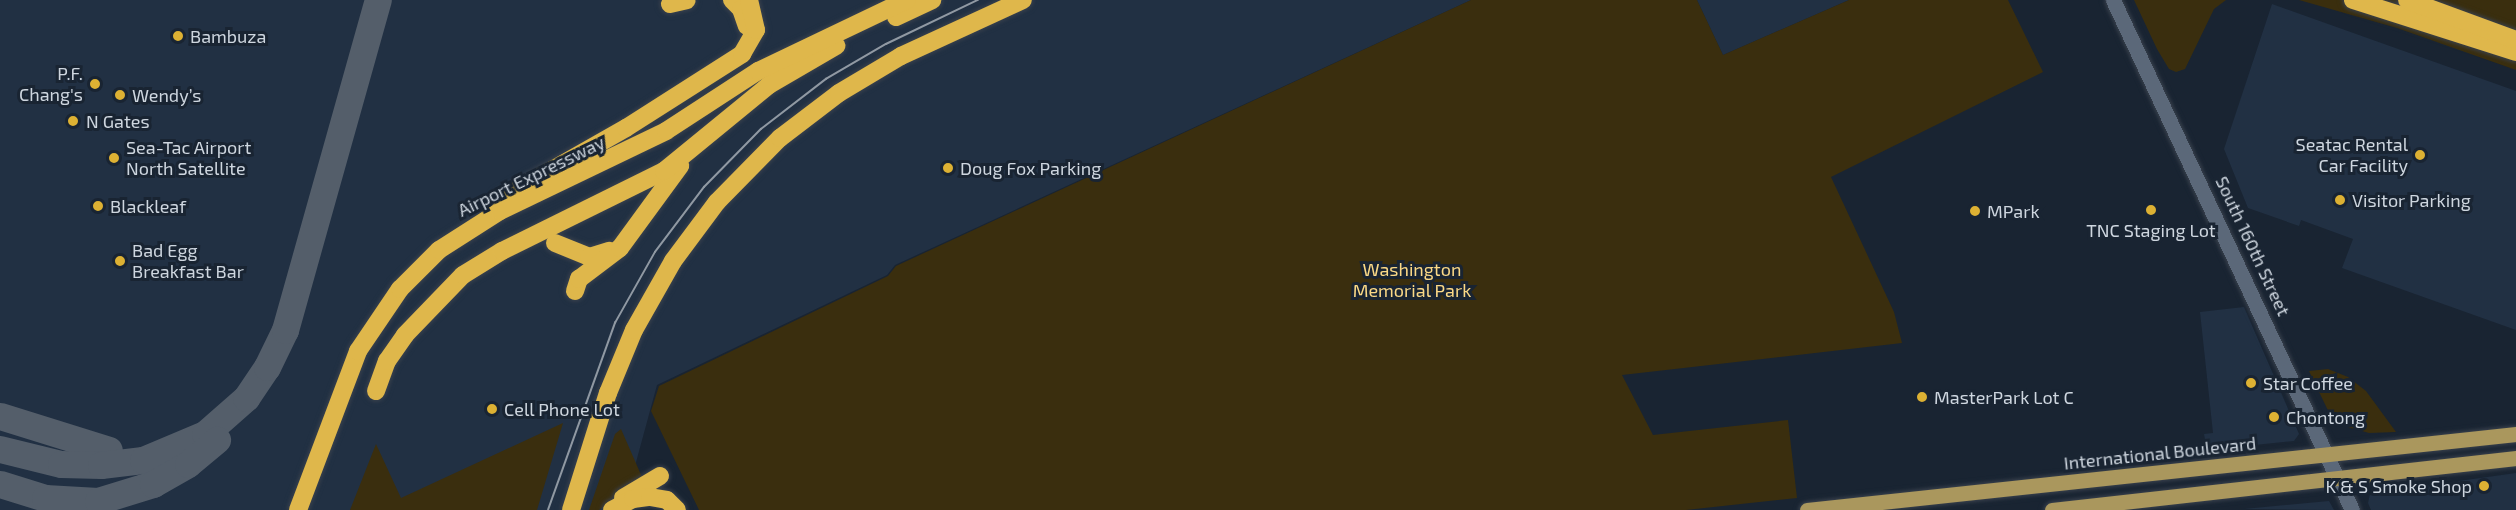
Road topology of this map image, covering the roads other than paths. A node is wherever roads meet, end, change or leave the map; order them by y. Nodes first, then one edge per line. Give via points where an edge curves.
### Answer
1 (732, 0) edge
2 (749, 0) edge
3 (907, 0) edge
4 (932, 0) edge
5 (1023, 0) edge
6 (2113, 0) edge
7 (2353, 0) edge
8 (2407, 0) edge
9 (2516, 40) edge
10 (2516, 52) edge
11 (702, 80) junction
12 (719, 126) junction
13 (676, 171) junction
14 (561, 174) junction
15 (555, 243) dead end
16 (575, 291) dead end
17 (376, 391) dead end
18 (2516, 434) edge
19 (2328, 455) junction
20 (2516, 458) edge
21 (660, 476) dead end
22 (2338, 478) junction
23 (579, 481) junction
24 (298, 510) edge
25 (563, 510) edge
26 (571, 510) edge
27 (612, 510) edge
28 (677, 510) edge
29 (1807, 510) edge
30 (2052, 510) edge
31 (2352, 510) edge

1 - 11 highway via 746,19 745,37
2 - 11 highway via 756,25 752,41 742,54
3 - 14 highway, Airport Expressway via 791,53 666,131
4 - 12 highway via 799,66
5 - 23 highway via 878,69 824,103 780,138 706,215 663,276 634,330
6 - 19 main road, South 160th Street
7 - 10 highway
8 - 9 highway
11 - 14 highway
12 - 13 highway
12 - 17 highway via 664,171 516,244 463,275 429,307 394,350
13 - 15 highway via 645,202 605,253 589,257
13 - 16 highway via 620,248 579,279
14 - 24 highway, Airport Expressway via 499,206 426,262 387,305 358,351
18 - 19 main road, International Boulevard
19 - 22 main road, South 160th Street
19 - 29 main road, International Boulevard
20 - 22 main road
21 - 27 highway via 630,493
22 - 30 main road
22 - 31 main road, South 160th Street
23 - 25 highway
23 - 26 highway
27 - 28 highway via 640,497 661,498

